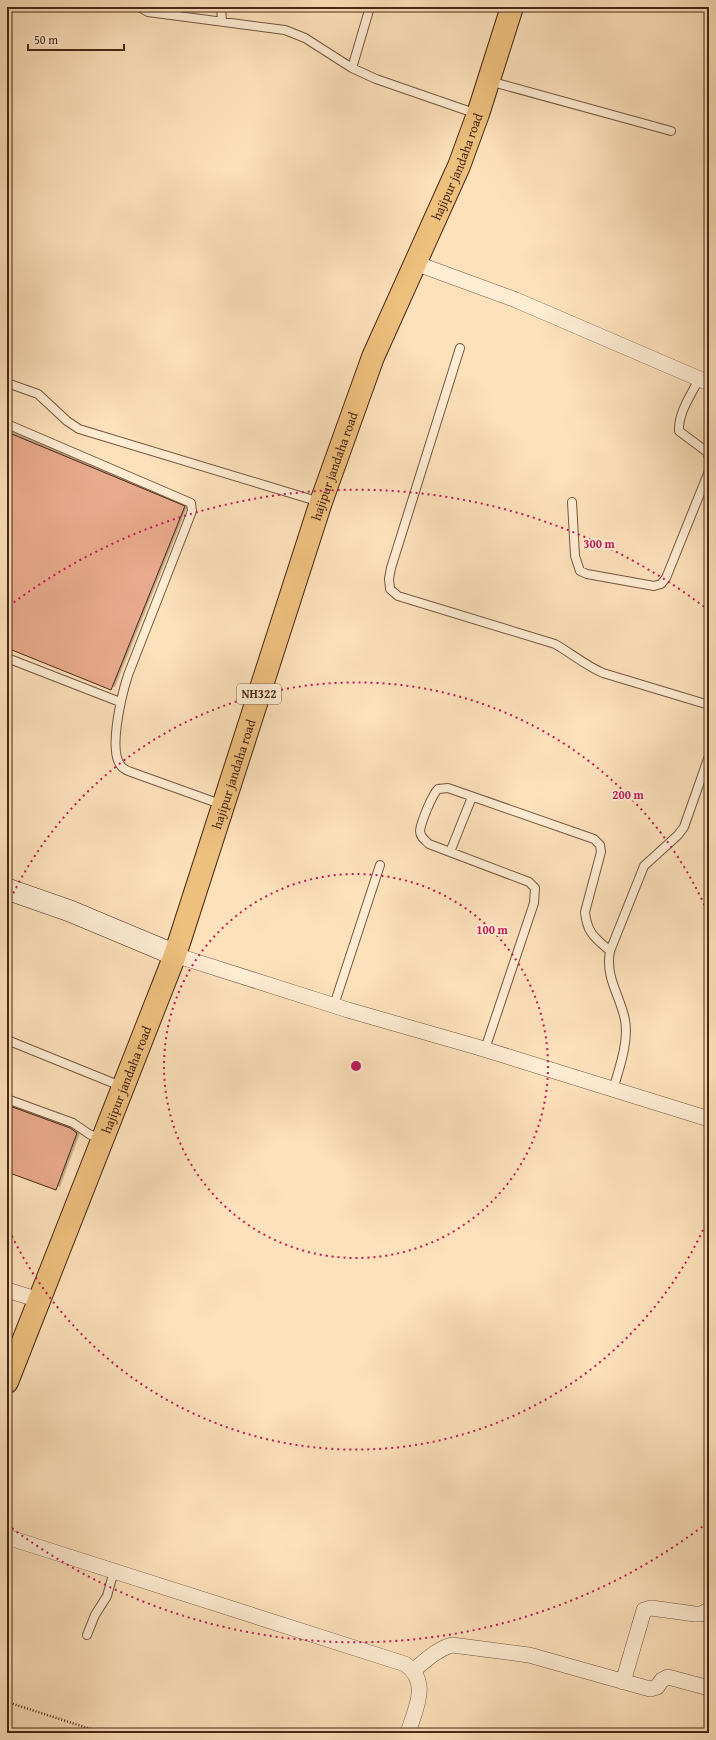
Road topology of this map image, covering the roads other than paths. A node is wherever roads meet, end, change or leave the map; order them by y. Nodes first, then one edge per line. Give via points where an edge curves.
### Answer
1 (139, 7) edge
2 (221, 7) edge
3 (370, 7) edge
4 (512, 7) edge
5 (222, 21) junction
6 (352, 68) junction
7 (488, 81) junction
8 (478, 114) junction
9 (671, 131) dead end
10 (415, 262) junction
11 (460, 348) dead end
12 (704, 381) edge
13 (7, 383) edge
14 (7, 424) edge
15 (709, 458) edge
16 (709, 470) edge
17 (321, 502) junction
18 (572, 502) dead end
19 (7, 658) edge
20 (120, 702) junction
21 (709, 705) edge
22 (709, 756) edge
23 (472, 797) junction
24 (224, 806) junction
25 (450, 852) junction
26 (380, 865) dead end
27 (7, 889) edge
28 (610, 951) junction
29 (175, 955) junction
30 (334, 1005) junction
31 (7, 1040) edge
32 (485, 1049) junction
33 (124, 1087) junction
34 (613, 1090) junction
35 (7, 1099) edge
36 (709, 1119) edge
37 (103, 1140) junction
38 (7, 1290) edge
39 (39, 1300) junction
40 (7, 1382) edge
41 (7, 1538) edge
42 (114, 1571) junction
43 (709, 1610) edge
44 (87, 1635) dead end
45 (414, 1670) junction
46 (623, 1682) junction
47 (709, 1688) edge
48 (408, 1733) edge

1 - 5 lane via 148,12
2 - 5 lane
3 - 6 lane
4 - 7 highway, hajipur jandaha road / NH322
5 - 6 lane via 296,34
6 - 8 lane via 376,80
7 - 8 highway, hajipur jandaha road / NH322
7 - 9 lane
8 - 10 highway, hajipur jandaha road / NH322 via 445,199
10 - 12 street via 523,303
10 - 17 highway, hajipur jandaha road / NH322 via 373,357
11 - 21 lane via 391,568 390,589 398,596 555,644 603,673
12 - 15 lane via 681,414 679,431 707,452
13 - 17 lane via 38,394 67,421 80,429
14 - 20 lane via 191,503 192,511 128,675
16 - 18 lane via 666,578 661,584 654,586 580,571 575,556
17 - 24 highway, hajipur jandaha road / NH322
19 - 20 lane
20 - 24 lane via 116,728 118,759 122,767
22 - 28 lane via 684,827 644,866
23 - 25 lane
23 - 25 lane via 442,787 434,793 420,831 422,838 429,844
23 - 28 lane via 594,839 600,845 601,852 585,912 588,930
24 - 29 highway, hajipur jandaha road / NH322
25 - 32 lane via 529,882 535,888 534,903
26 - 30 lane
27 - 29 street via 92,920
28 - 34 lane via 607,963 609,974 625,1019 626,1032
29 - 30 street
29 - 33 highway, hajipur jandaha road / NH322
30 - 32 street
31 - 33 lane
32 - 34 street
33 - 37 highway, hajipur jandaha road / NH322
34 - 36 street
35 - 37 lane via 73,1123
37 - 39 highway, hajipur jandaha road / NH322
38 - 39 street
39 - 40 highway, hajipur jandaha road / NH322
41 - 42 street
42 - 44 lane via 107,1596 95,1615
42 - 45 street via 390,1659
43 - 46 street via 695,1614 651,1608 644,1610
45 - 46 street via 435,1652 452,1645 529,1655
45 - 48 street via 420,1689
46 - 47 street via 654,1689 668,1677

